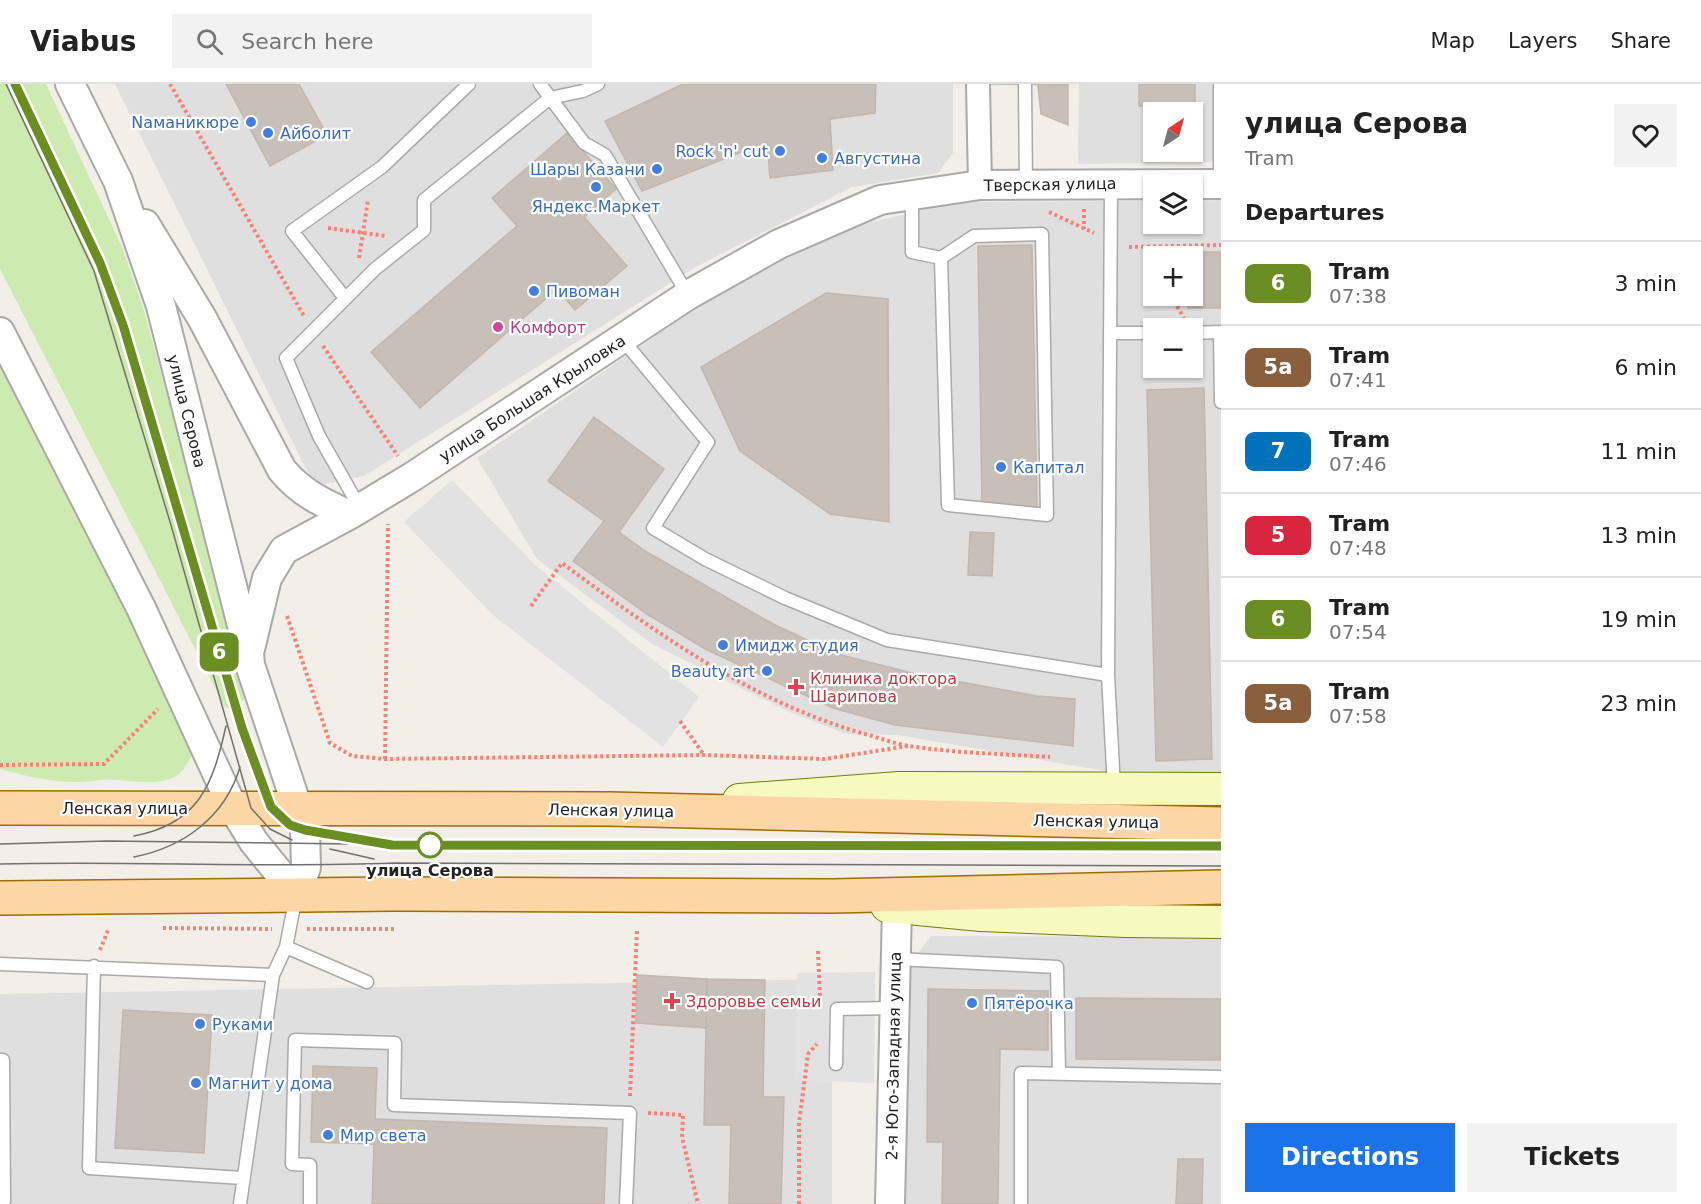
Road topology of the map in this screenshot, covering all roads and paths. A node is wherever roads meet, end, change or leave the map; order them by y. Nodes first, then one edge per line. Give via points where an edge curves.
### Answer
1 (70, 84) edge
2 (170, 84) edge
3 (469, 84) edge
4 (540, 84) edge
5 (598, 84) edge
6 (978, 84) edge
7 (1220, 84) edge
8 (1025, 85) edge
9 (550, 98) junction
10 (371, 175) junction
11 (118, 181) junction
12 (1111, 183) junction
13 (1220, 184) edge
14 (980, 185) junction
15 (1026, 185) junction
16 (912, 195) junction
17 (880, 200) joint
18 (300, 225) junction
19 (363, 233) junction
20 (413, 239) junction
21 (1221, 245) edge
22 (1143, 246) edge
23 (1147, 246) edge
24 (1124, 247) dead end
25 (941, 258) junction
26 (355, 288) junction
27 (688, 296) junction
28 (345, 298) junction
29 (312, 330) junction
30 (0, 332) edge
31 (1220, 332) edge
32 (1111, 333) junction
33 (1143, 333) edge
34 (1203, 333) edge
35 (622, 339) junction
36 (1221, 402) edge
37 (412, 477) junction
38 (355, 512) junction
39 (388, 520) dead end
40 (531, 606) dead end
41 (286, 614) dead end
42 (249, 653) junction
43 (1108, 675) junction
44 (165, 702) dead end
45 (680, 721) dead end
46 (704, 755) junction
47 (385, 759) junction
48 (0, 765) edge
49 (1114, 789) junction
50 (1221, 789) edge
51 (299, 807) junction
52 (0, 808) edge
53 (233, 808) junction
54 (609, 809) junction
55 (1221, 824) edge
56 (1221, 887) edge
57 (297, 895) junction
58 (833, 896) junction
59 (0, 898) edge
60 (897, 908) junction
61 (1221, 922) edge
62 (98, 928) dead end
63 (121, 928) dead end
64 (154, 928) dead end
65 (290, 929) junction
66 (395, 929) dead end
67 (637, 929) dead end
68 (286, 947) junction
69 (818, 951) dead end
70 (896, 959) junction
71 (0, 964) edge
72 (94, 966) junction
73 (273, 975) junction
74 (368, 982) dead end
75 (820, 1007) dead end
76 (895, 1008) junction
77 (822, 1040) dead end
78 (0, 1060) edge
79 (836, 1064) dead end
80 (1059, 1074) junction
81 (1221, 1077) edge
82 (630, 1113) junction
83 (242, 1178) junction
84 (0, 1201) edge
85 (240, 1204) edge
86 (310, 1204) edge
87 (626, 1204) edge
88 (698, 1204) edge
89 (799, 1204) edge
90 (890, 1204) edge
91 (1021, 1204) edge

1 - 11 street, улица Серова
2 - 29 path
3 - 10 lane
4 - 9 lane
5 - 9 lane
6 - 14 street
7 - 13 lane
8 - 15 lane
9 - 20 lane via 424,200 424,230
9 - 27 lane via 584,143 605,155
10 - 18 lane
10 - 19 path
11 - 38 street, улица Серова via 202,318 282,470 313,499
11 - 42 street, улица Серова via 161,306
12 - 13 street, Тверская улица
12 - 15 street, Тверская улица
12 - 32 lane
14 - 15 street, Тверская улица
14 - 16 street, Тверская улица
16 - 17 street, Тверская улица
16 - 25 lane via 912,252
17 - 27 street, улица Большая Крыловка via 779,244
18 - 19 path
18 - 28 lane via 292,231
19 - 20 path
19 - 26 path
20 - 26 lane
21 - 23 path
22 - 24 path
25 - 25 lane via 974,236 1042,234 1047,515 948,505
26 - 28 lane
27 - 35 street, улица Большая Крыловка
28 - 29 lane
29 - 37 path
29 - 38 lane via 286,358
30 - 53 street via 151,628
31 - 34 lane
31 - 36 lane
32 - 33 lane
32 - 43 lane
35 - 37 street, улица Большая Крыловка
35 - 43 lane via 708,442 653,528 784,598 887,640
37 - 38 street, улица Большая Крыловка
38 - 42 street, улица Большая Крыловка via 284,550 267,578
39 - 47 path
40 - 46 path via 562,563 642,622 768,697 831,724 908,746 825,759
41 - 47 path via 330,743 352,756
42 - 51 street, улица Серова
43 - 49 lane
44 - 48 path via 104,764
45 - 46 path
46 - 47 path
49 - 50 main road
49 - 54 main road via 899,788
51 - 53 main road, Ленская улица
51 - 54 main road, Ленская улица
51 - 57 street, улица Серова via 307,844 306,867
52 - 53 main road, Ленская улица
53 - 57 street via 254,842
54 - 55 main road, Ленская улица
56 - 58 main road
57 - 58 main road
57 - 59 main road
57 - 65 lane
58 - 60 main road
60 - 61 main road via 1126,921
60 - 70 street, 2-я Юго-Западная улица
62 - 63 path
64 - 65 path
65 - 66 path
65 - 68 lane
67 - 82 path
68 - 73 lane
68 - 74 lane
69 - 75 path
70 - 76 street, 2-я Юго-Западная улица
70 - 80 lane via 1057,967
71 - 72 lane
72 - 73 lane
72 - 83 lane via 89,1168
73 - 83 lane
76 - 79 lane via 837,1009
76 - 90 street, 2-я Юго-Западная улица
77 - 89 path via 808,1054 800,1123
78 - 84 lane via 4,1201
80 - 81 lane
80 - 91 lane via 1021,1073
82 - 86 lane via 394,1105 395,1043 295,1040 292,1164 310,1165
82 - 87 lane
82 - 88 path via 683,1115 682,1137
83 - 85 lane

